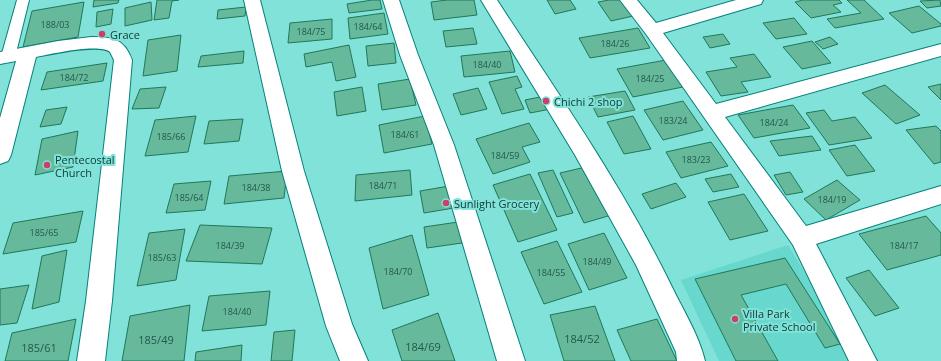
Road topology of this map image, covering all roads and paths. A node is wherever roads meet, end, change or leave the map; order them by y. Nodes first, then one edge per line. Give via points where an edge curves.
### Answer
1 (23, 0) edge
2 (252, 0) edge
3 (391, 0) edge
4 (489, 0) edge
5 (628, 0) edge
6 (755, 0) edge
7 (652, 30) junction
8 (941, 50) edge
9 (12, 56) edge
10 (711, 113) junction
11 (0, 155) edge
12 (941, 195) edge
13 (801, 238) junction
14 (91, 361) edge
15 (354, 361) edge
16 (511, 361) edge
17 (691, 361) edge
18 (863, 361) edge

1 - 9 lane
2 - 15 street via 293,171 339,326
3 - 16 street via 444,145
4 - 17 street via 582,149 645,258 689,351
5 - 7 street
6 - 7 street
7 - 10 street
8 - 10 street
9 - 11 street
9 - 14 street via 64,46 103,44 114,45 120,51 123,60
10 - 13 street
12 - 13 street
13 - 18 street

